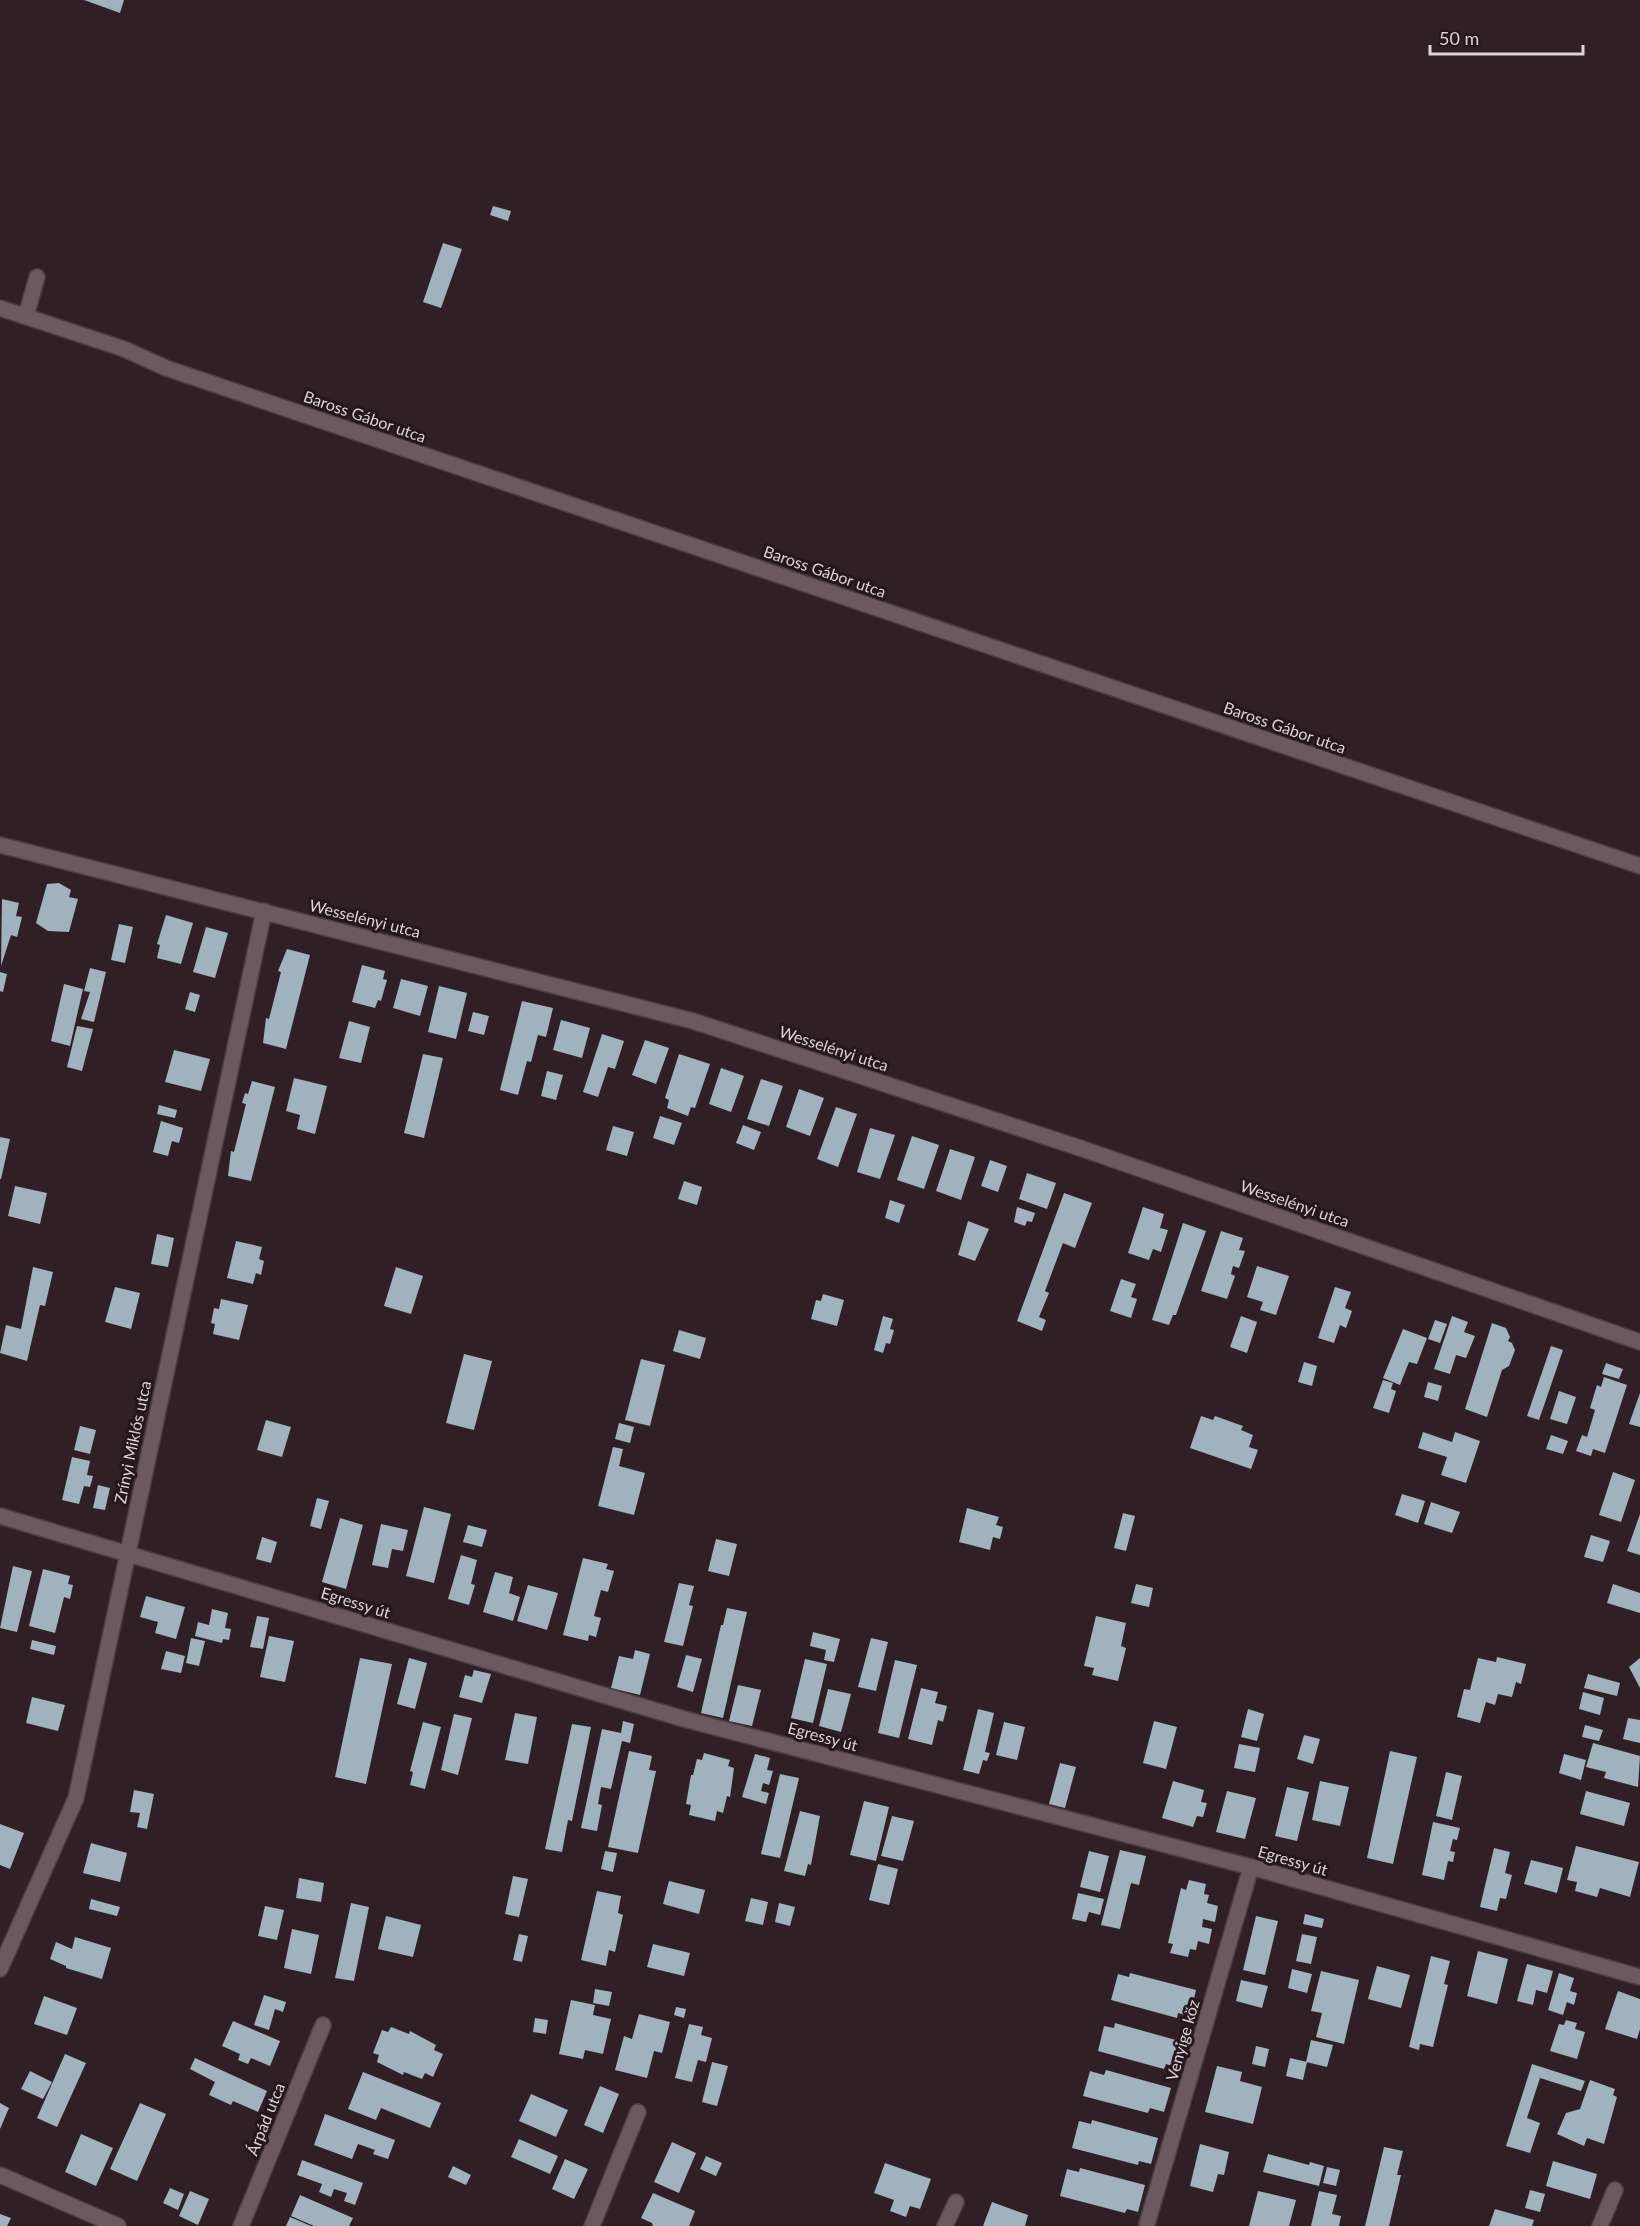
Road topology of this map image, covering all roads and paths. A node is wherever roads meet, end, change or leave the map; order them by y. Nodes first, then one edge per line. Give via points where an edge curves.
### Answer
1 (37, 277) dead end
2 (0, 308) edge
3 (26, 316) junction
4 (0, 845) edge
5 (1640, 866) edge
6 (264, 911) junction
7 (1640, 1342) edge
8 (0, 1516) edge
9 (128, 1552) junction
10 (1251, 1867) junction
11 (0, 1969) edge
12 (1640, 1977) edge
13 (323, 2025) dead end
14 (638, 2112) dead end
15 (0, 2175) edge
16 (1615, 2190) dead end
17 (956, 2202) dead end
18 (1147, 2224) dead end
19 (118, 2226) edge
20 (241, 2226) edge
21 (592, 2226) edge
22 (945, 2226) edge
23 (1600, 2226) edge

1 - 3 street
2 - 3 street, Baross Gábor utca
3 - 5 street, Baross Gábor utca via 124,349 166,368
4 - 6 street, Wesselényi utca
6 - 7 street, Wesselényi utca via 693,1021 1080,1148
6 - 9 street, Zrínyi Miklós utca
8 - 9 street, Egressy út
9 - 10 street, Egressy út via 684,1719
9 - 11 street, Zrínyi Miklós utca via 76,1798
10 - 12 street, Egressy út
10 - 18 street, Venyige köz
13 - 20 street, Árpád utca
14 - 21 street
15 - 19 street
16 - 23 street
17 - 22 street

